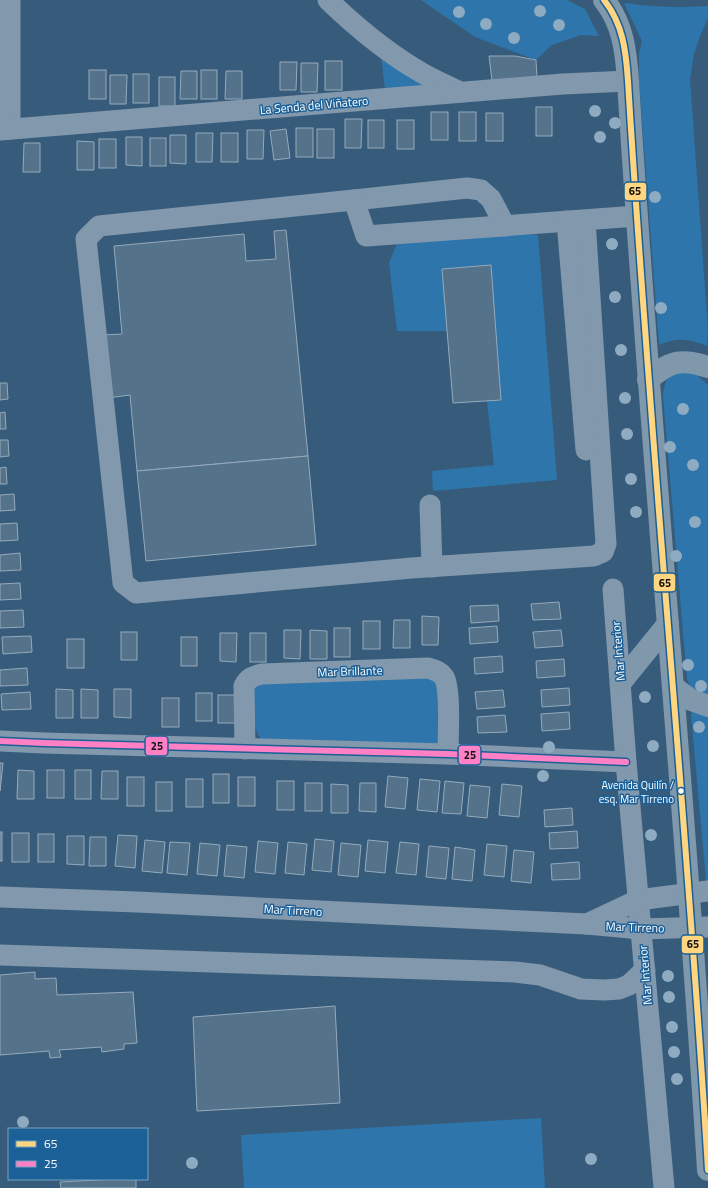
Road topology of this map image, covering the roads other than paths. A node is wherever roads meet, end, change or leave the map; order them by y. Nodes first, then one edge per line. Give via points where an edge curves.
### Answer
1 (10, 0) edge
2 (328, 0) edge
3 (604, 0) edge
4 (628, 80) junction
5 (461, 93) junction
6 (5, 130) edge
7 (354, 200) junction
8 (637, 216) junction
9 (576, 220) junction
10 (505, 226) junction
11 (708, 367) edge
12 (648, 380) junction
13 (430, 505) dead end
14 (432, 567) junction
15 (613, 589) dead end
16 (668, 624) junction
17 (621, 685) junction
18 (673, 687) junction
19 (708, 706) edge
20 (0, 741) edge
21 (245, 749) junction
22 (448, 754) junction
23 (626, 762) junction
24 (698, 892) edge
25 (0, 897) edge
26 (638, 900) junction
27 (587, 924) junction
28 (700, 927) edge
29 (641, 929) junction
30 (0, 955) edge
31 (645, 970) junction
32 (708, 1170) edge
33 (664, 1188) edge

1 - 6 street
2 - 5 street via 384,48 422,73
3 - 4 main road via 623,37
4 - 5 street, La Senda del Viñatero
4 - 8 main road
5 - 6 street, La Senda del Viñatero
7 - 10 street via 467,188 481,190 491,199
7 - 10 street via 366,236
7 - 14 street via 99,226 86,239 123,583 136,593
8 - 9 street
8 - 12 main road
9 - 10 street
9 - 14 street via 594,556
11 - 12 main road via 684,362 672,364 660,369
12 - 16 main road
13 - 14 street
15 - 17 street, Mar Interior
16 - 17 main road
16 - 18 main road
17 - 23 street, Mar Interior
18 - 19 main road via 690,700
18 - 24 main road
20 - 21 street
21 - 22 street
21 - 22 street, Mar Brillante via 244,686 256,675 428,668 444,676 448,688
22 - 23 street
23 - 26 street, Mar Interior
24 - 26 street, Mar Tirreno
24 - 28 main road
25 - 27 street, Mar Tirreno
26 - 27 street, Mar Tirreno
26 - 29 street, Mar Interior
27 - 29 street, Mar Tirreno
28 - 29 street, Mar Tirreno
28 - 32 main road via 697,989
29 - 31 street, Mar Interior
30 - 31 street via 515,972 540,976 581,989 604,990 629,985
31 - 33 street, Mar Interior

